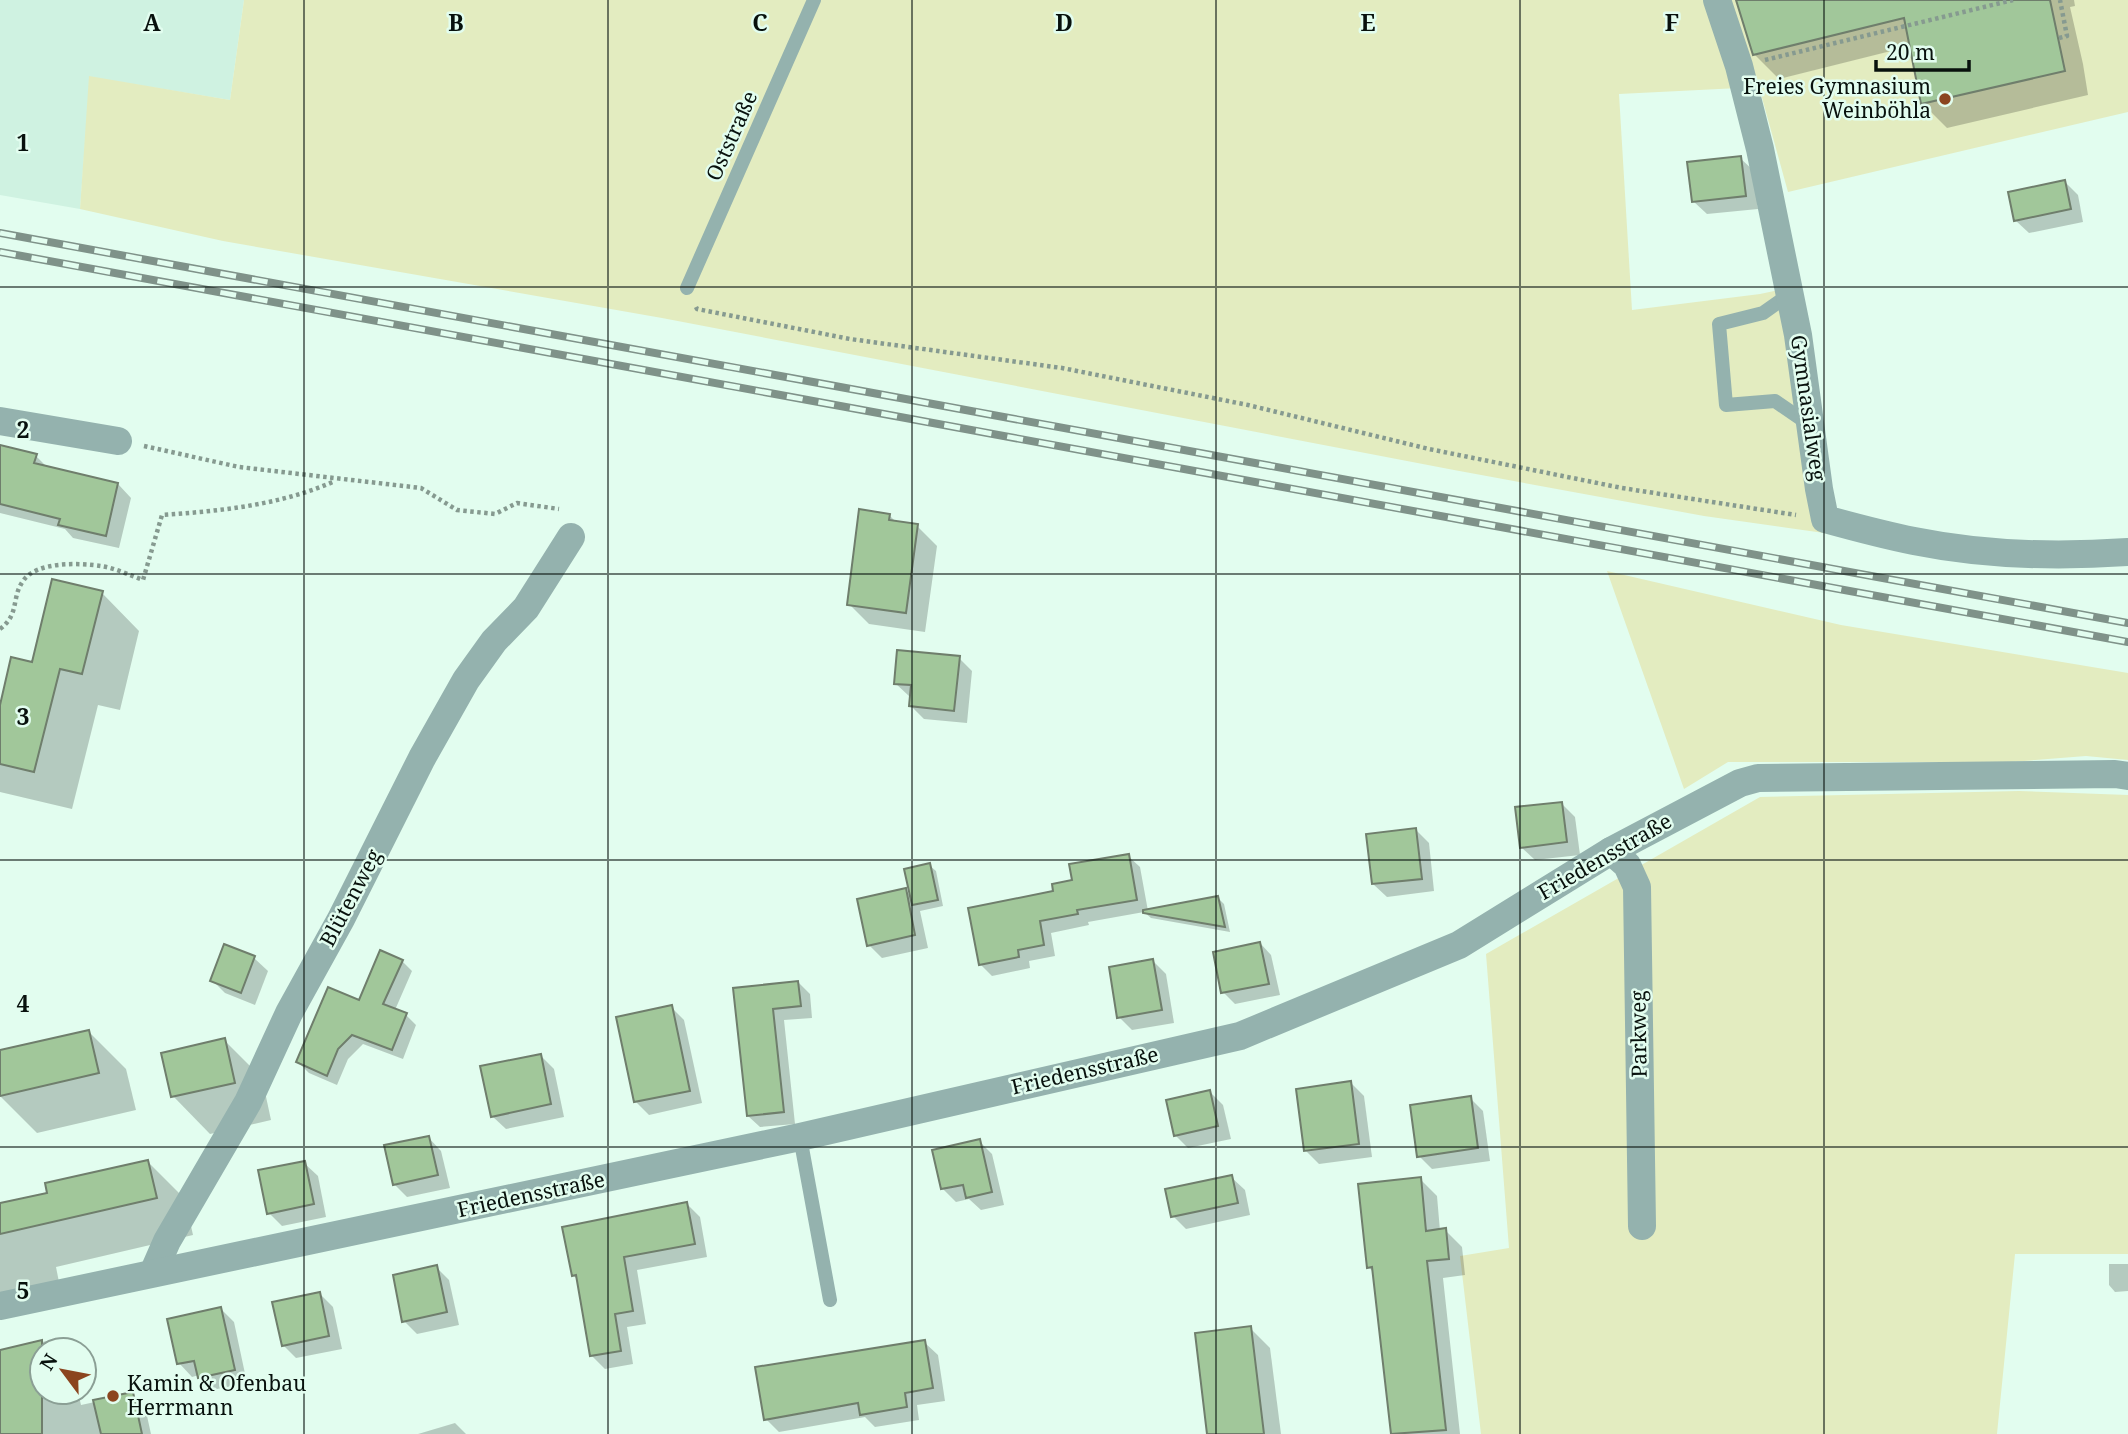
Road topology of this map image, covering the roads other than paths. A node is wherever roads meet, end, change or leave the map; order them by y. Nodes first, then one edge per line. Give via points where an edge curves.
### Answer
1 (814, 0) edge
2 (1717, 0) edge
3 (687, 288) road end
4 (1790, 294) junction
5 (0, 421) edge
6 (1811, 426) junction
7 (118, 441) road end
8 (571, 537) road end
9 (2128, 552) edge
10 (2128, 776) edge
11 (1611, 851) junction
12 (800, 1137) junction
13 (1642, 1226) dead end
14 (153, 1273) junction
15 (830, 1300) dead end
16 (0, 1306) edge

1 - 3 lane, Oststraße
2 - 4 street, Gymnasialweg via 1760,149
4 - 6 street, Gymnasialweg
4 - 6 lane via 1763,313 1719,324 1726,405 1775,401
5 - 7 street
6 - 9 street, Gymnasialweg via 1825,519 1914,541 2009,553
8 - 14 street, Blütenweg via 526,608 466,680 289,1013 248,1102
10 - 11 street, Friedensstraße via 1758,778 1740,783
11 - 12 street, Friedensstraße via 1459,944 1240,1036
11 - 13 street, Parkweg via 1627,865 1637,887
12 - 14 street, Friedensstraße
12 - 15 lane
14 - 16 street, Friedensstraße

